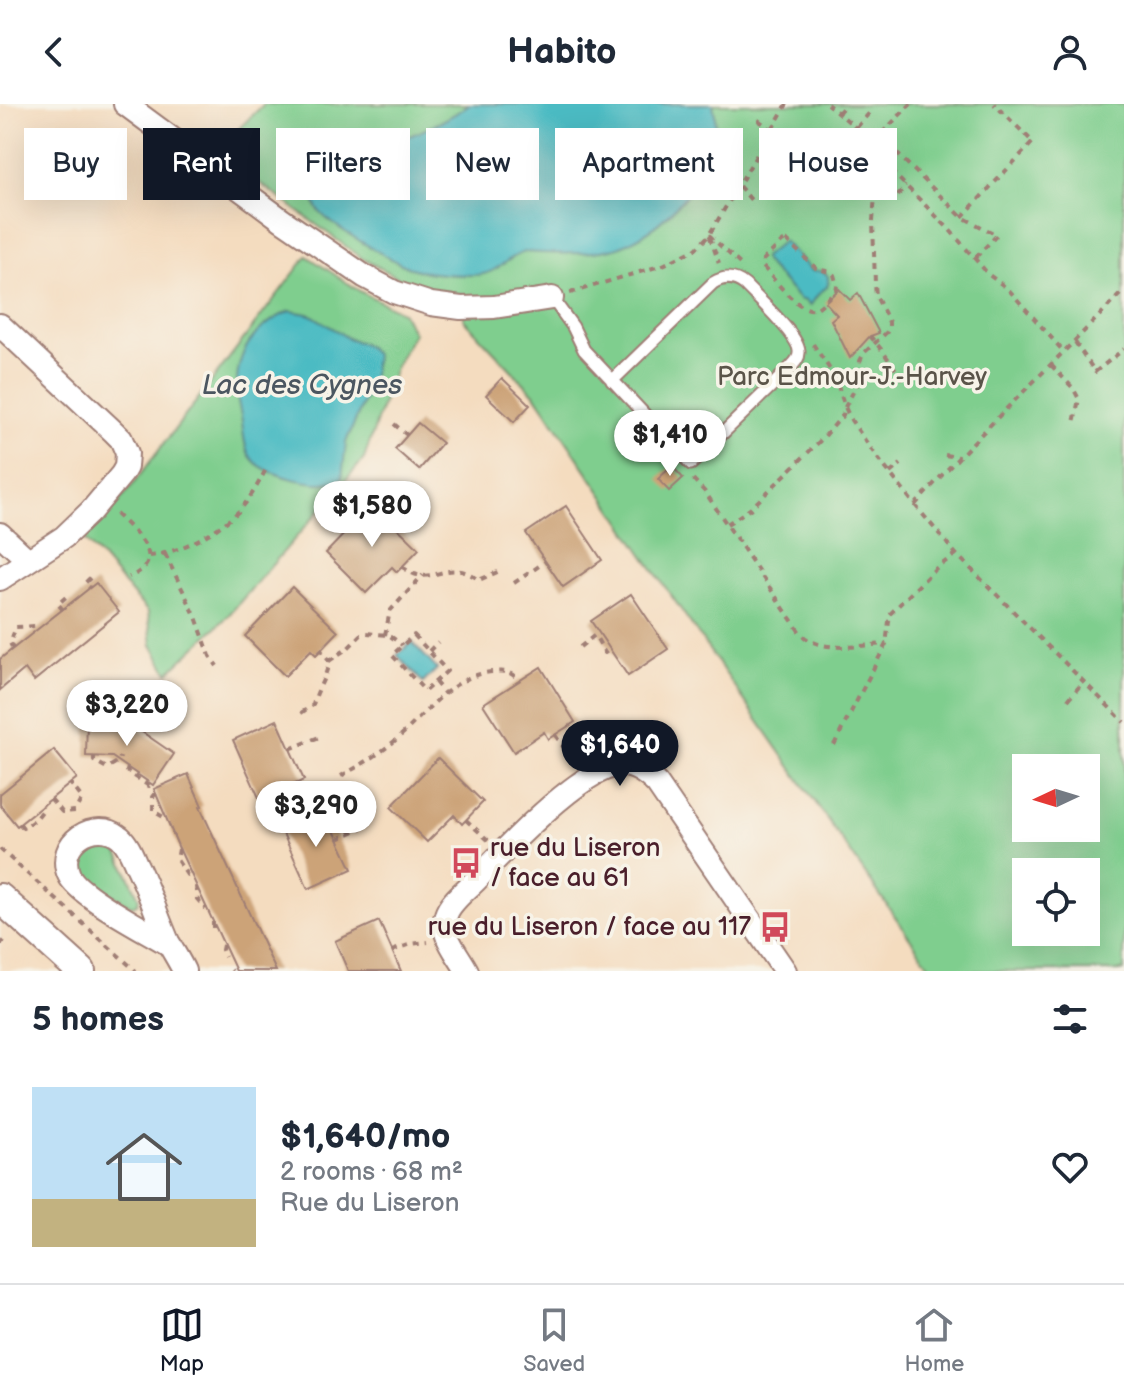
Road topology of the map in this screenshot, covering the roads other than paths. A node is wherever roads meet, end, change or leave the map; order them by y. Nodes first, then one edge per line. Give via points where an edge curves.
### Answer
1 (125, 104) edge
2 (552, 298) joint
3 (0, 325) edge
4 (612, 381) junction
5 (0, 534) edge
6 (28, 560) junction
7 (0, 579) edge
8 (0, 898) edge
9 (170, 945) junction
10 (81, 971) edge
11 (184, 971) edge
12 (467, 971) edge
13 (785, 971) edge

1 - 2 street via 282,220 394,292 461,308
2 - 4 lane via 579,344
3 - 6 street via 121,439 127,453 122,474 91,511
4 - 4 lane via 691,464 798,359 799,346 745,285 724,279 713,283
5 - 6 street
6 - 7 street
8 - 10 street
9 - 9 street via 149,888 120,837 102,830 74,840 67,865 74,883
9 - 11 street
12 - 13 street via 447,934 448,911 545,812 586,780 623,765 657,784

